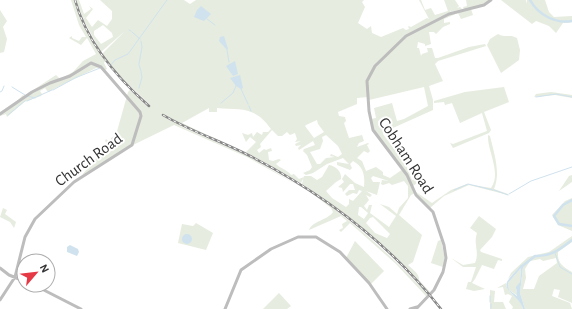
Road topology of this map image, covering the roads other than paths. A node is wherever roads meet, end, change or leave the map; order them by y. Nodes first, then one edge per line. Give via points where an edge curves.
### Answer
1 (490, 0) edge
2 (0, 114) edge
3 (0, 268) edge
4 (15, 277) junction
5 (50, 293) edge
6 (0, 300) edge
7 (417, 308) edge
8 (81, 309) edge
9 (225, 309) edge
10 (387, 309) edge
11 (410, 309) edge

1 - 7 street, Cobham Road via 484,5 449,14 406,36 375,66 368,81 368,110 373,130 407,175 416,195 433,212 444,242 446,258 443,272 434,290
2 - 4 street, Church Road via 32,92 70,76 88,63 99,65 141,114 132,143 74,182 35,219 25,236
3 - 4 street
4 - 6 street
5 - 8 street
7 - 11 street
9 - 10 street via 241,270 292,238 301,237 318,238 343,256 369,283

